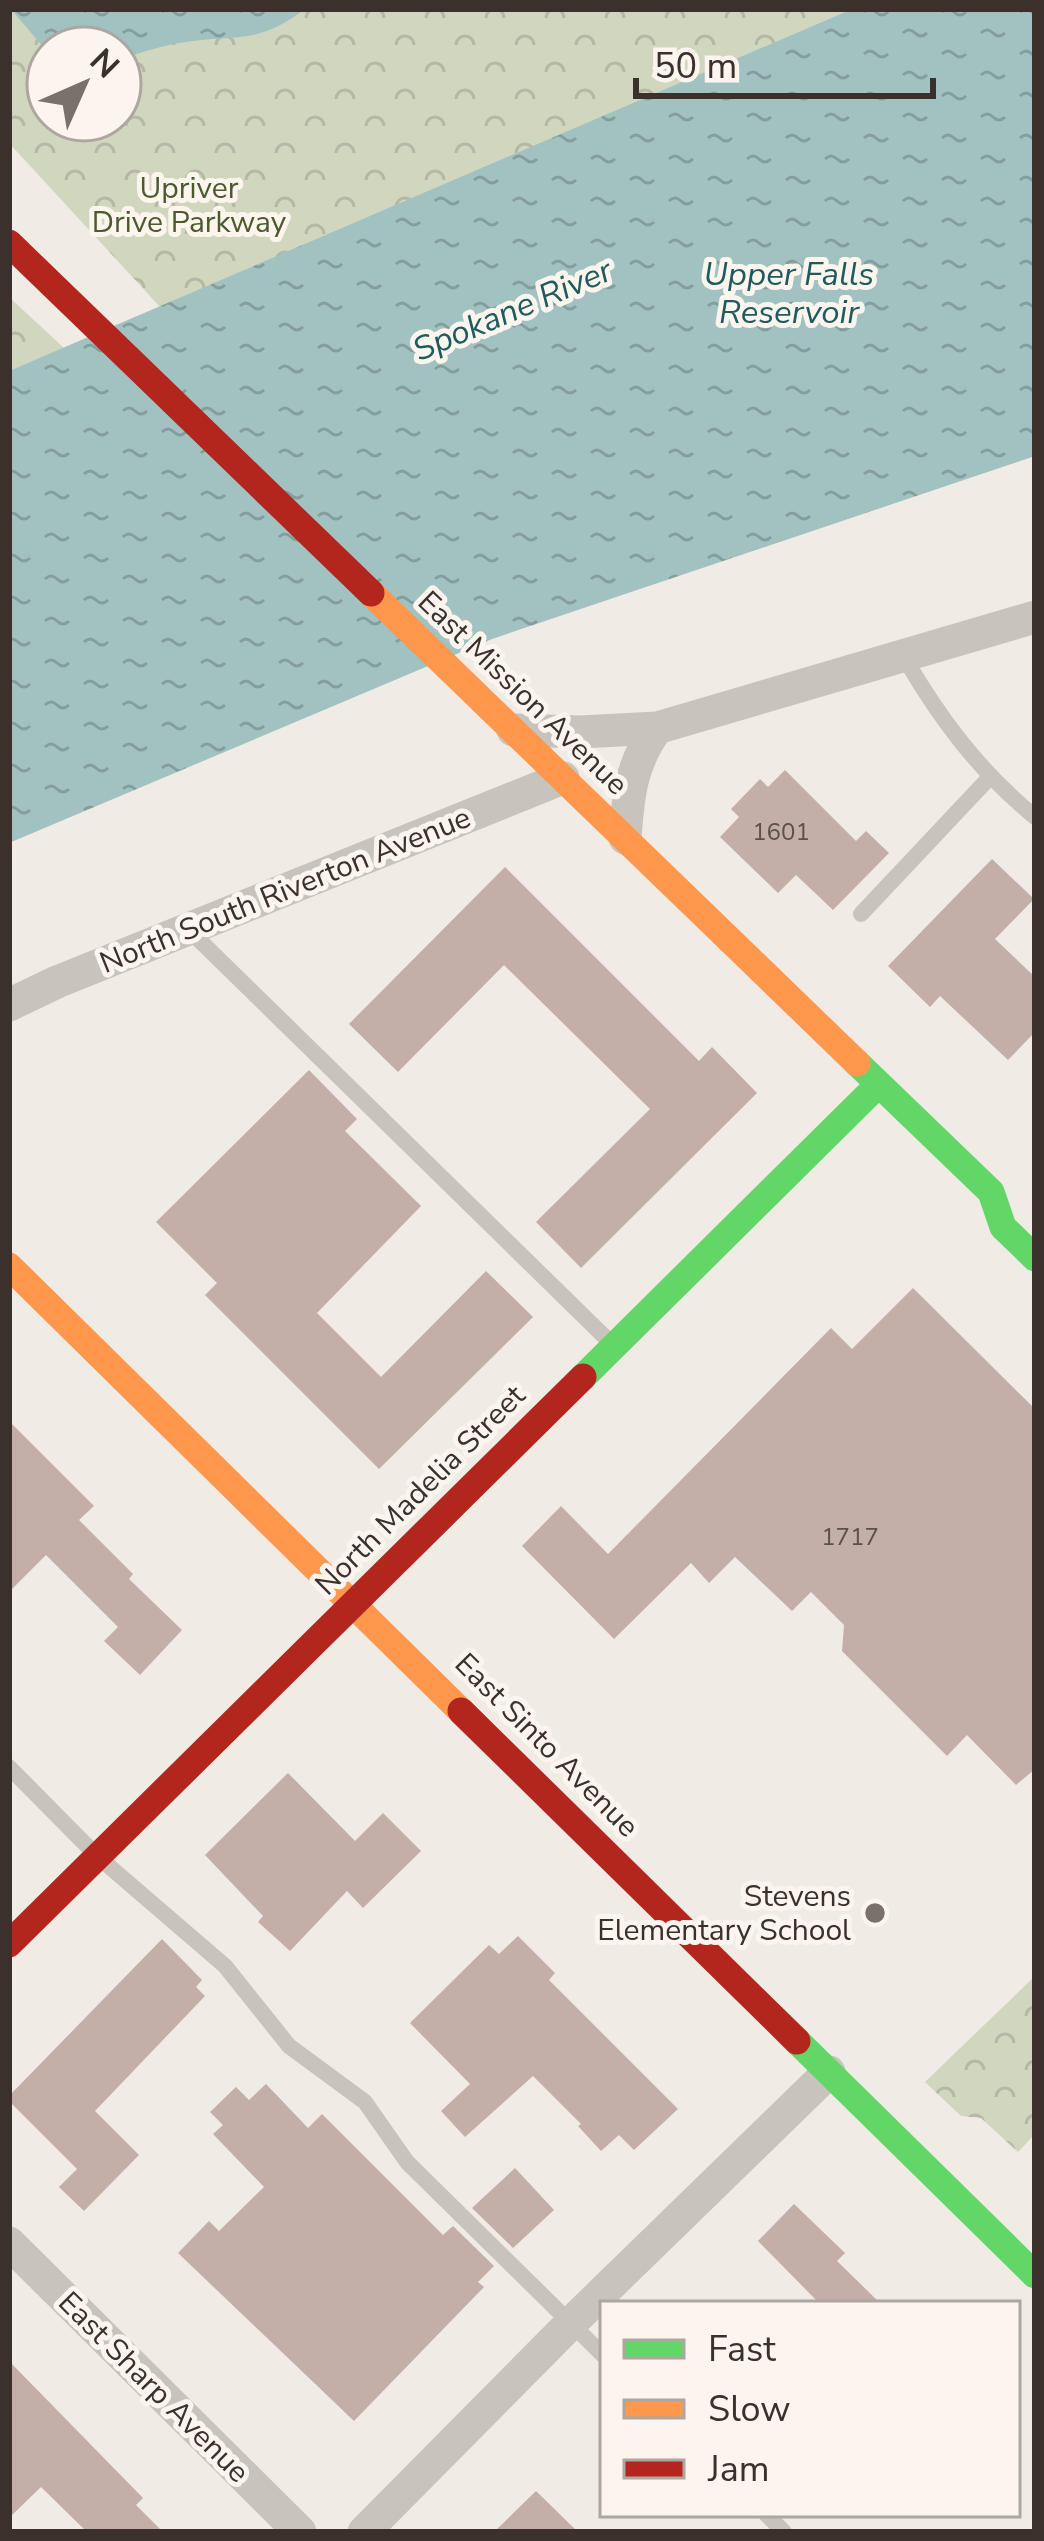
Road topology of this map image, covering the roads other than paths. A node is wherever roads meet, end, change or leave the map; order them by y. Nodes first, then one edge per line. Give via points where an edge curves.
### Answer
1 (11, 244) edge
2 (1035, 617) edge
3 (904, 657) junction
4 (508, 725) junction
5 (658, 728) junction
6 (989, 777) junction
7 (562, 778) junction
8 (1035, 817) edge
9 (625, 838) junction
10 (861, 914) dead end
11 (188, 929) junction
12 (9, 1005) edge
13 (879, 1084) junction
14 (991, 1192) junction
15 (1028, 1202) dead end
16 (1035, 1258) edge
17 (9, 1266) edge
18 (612, 1345) junction
19 (354, 1603) junction
20 (9, 1767) edge
21 (96, 1856) junction
22 (9, 1944) edge
23 (830, 2072) junction
24 (9, 2242) edge
25 (1035, 2275) edge
26 (570, 2324) junction
27 (600, 2353) edge
28 (300, 2532) edge
29 (364, 2532) edge

1 - 4 street, East Mission Avenue
2 - 3 street
3 - 5 street
3 - 6 lane
4 - 5 street via 580,733
4 - 7 street, East Mission Avenue
5 - 9 street via 630,779
6 - 8 lane
6 - 10 lane
7 - 9 street, East Mission Avenue
7 - 11 street, North South Riverton Avenue
9 - 13 street, East Mission Avenue
11 - 12 street, North South Riverton Avenue
11 - 18 lane
13 - 14 street, East Mission Avenue
13 - 18 street, North Madelia Street
14 - 15 street, East Mission Avenue
14 - 16 street, East Mission Avenue via 1003,1227
17 - 19 street, East Sinto Avenue
18 - 19 street, North Madelia Street
19 - 21 street, North Madelia Street
19 - 23 street, East Sinto Avenue
20 - 21 lane
21 - 22 street, North Madelia Street
21 - 26 lane via 225,1966 289,2046 365,2102 407,2162
23 - 25 street, East Sinto Avenue
23 - 26 street
24 - 28 street, East Sharp Avenue
26 - 27 lane
26 - 29 street

